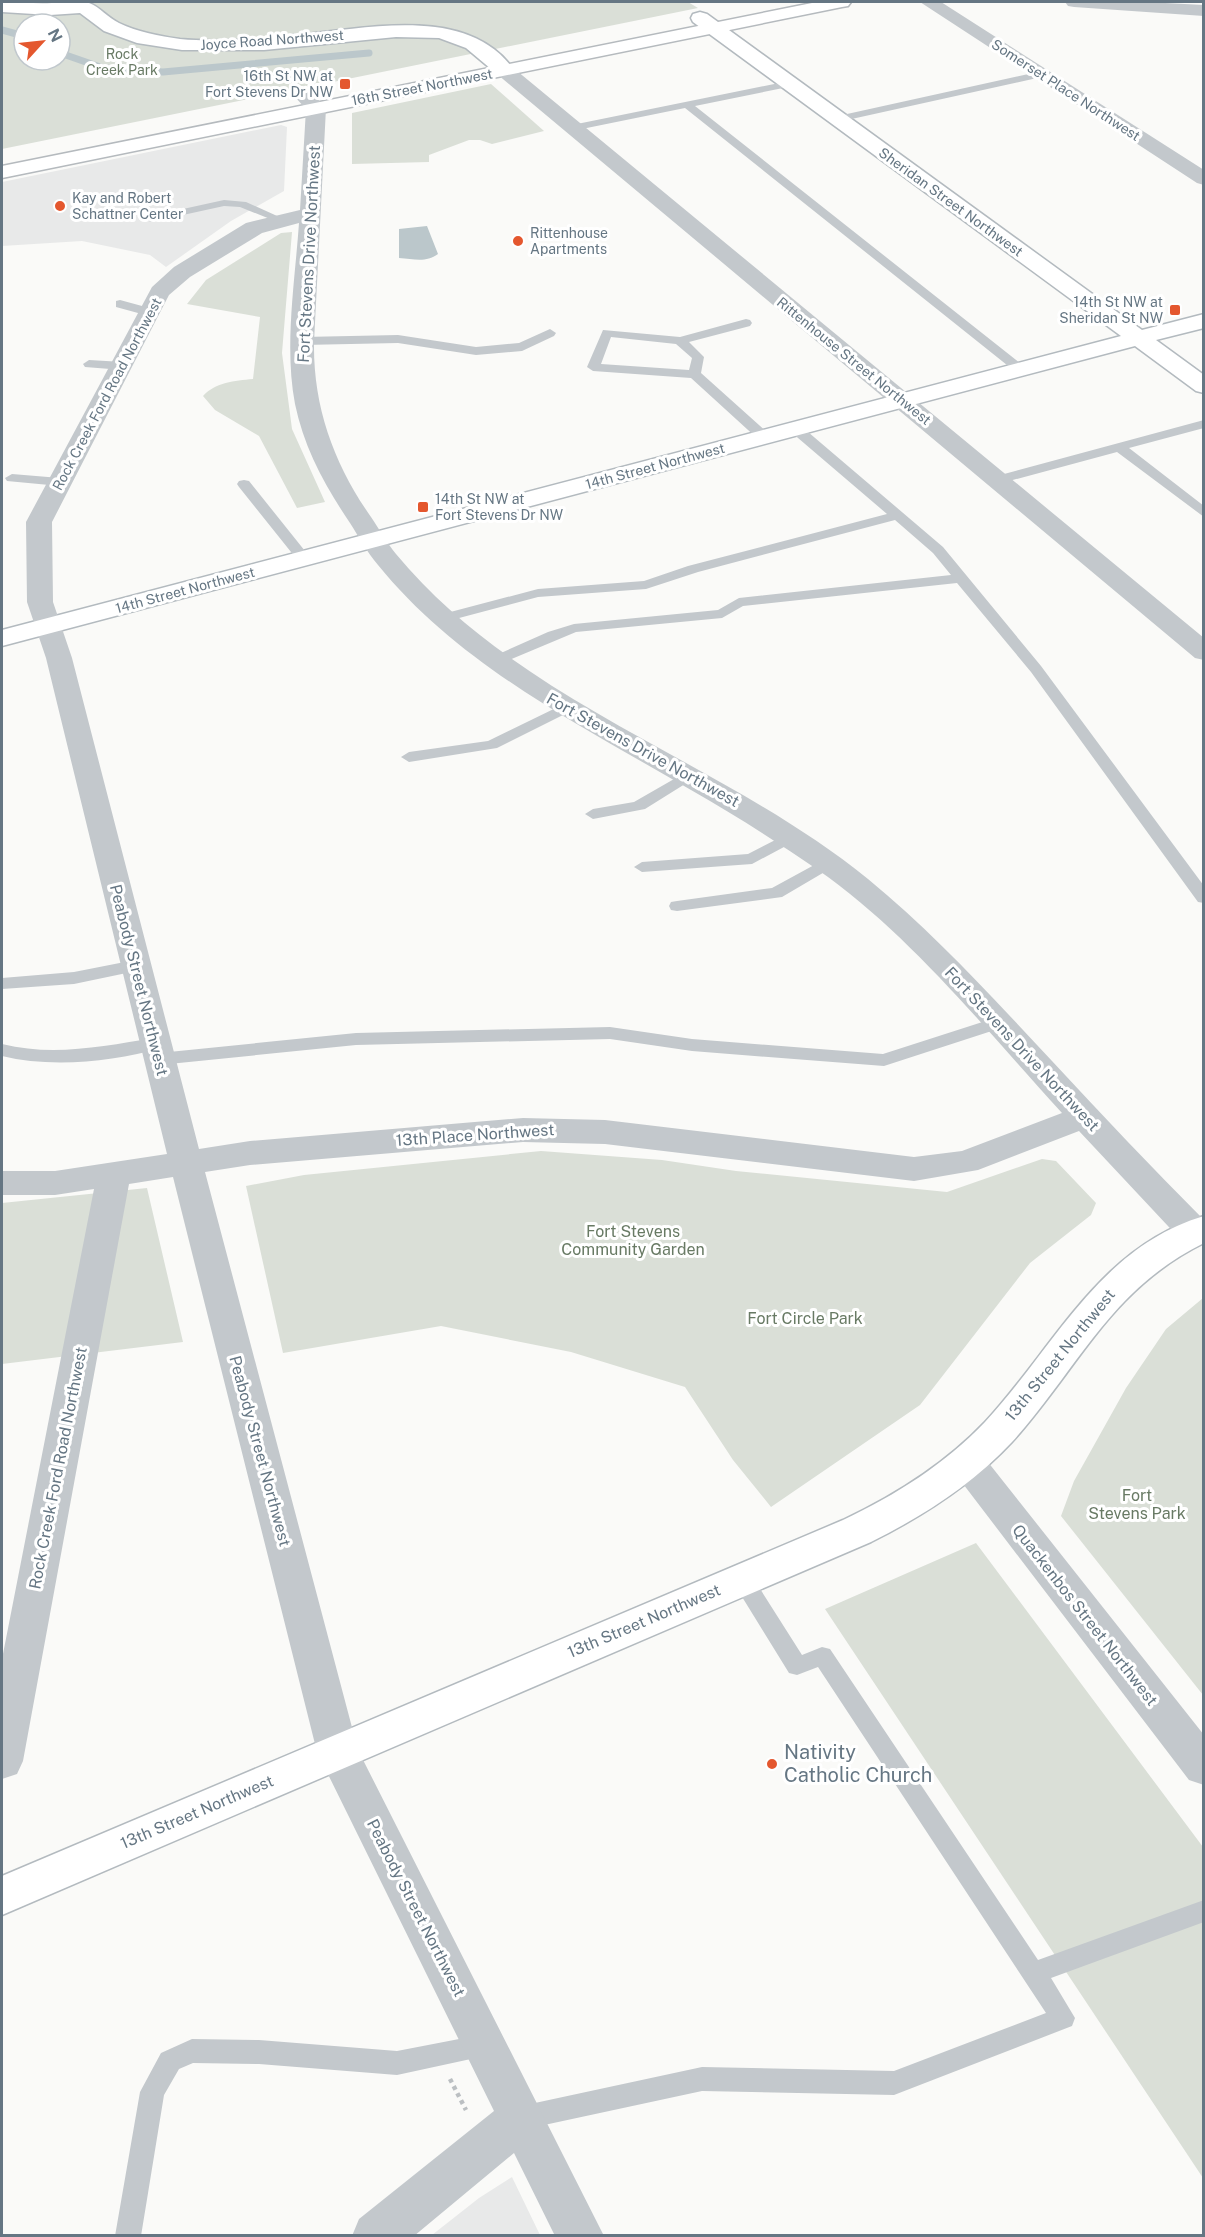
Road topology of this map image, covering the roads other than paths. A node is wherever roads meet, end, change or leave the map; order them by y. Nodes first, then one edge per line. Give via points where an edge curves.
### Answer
1 (52, 2) edge
2 (784, 2) edge
3 (842, 2) edge
4 (929, 2) edge
5 (1074, 2) edge
6 (83, 4) edge
7 (2, 7) edge
8 (24, 8) junction
9 (1200, 10) edge
10 (706, 23) junction
11 (498, 65) junction
12 (1042, 75) junction
13 (789, 84) junction
14 (311, 102) junction
15 (687, 105) junction
16 (838, 119) junction
17 (572, 128) junction
18 (2, 158) edge
19 (2, 172) edge
20 (1203, 179) edge
21 (309, 214) junction
22 (151, 219) dead end
23 (280, 220) junction
24 (120, 303) dead end
25 (149, 312) junction
26 (1203, 321) edge
27 (746, 323) dead end
28 (550, 333) dead end
29 (1138, 339) junction
30 (303, 341) junction
31 (680, 341) junction
32 (89, 364) dead end
33 (123, 366) junction
34 (1021, 370) junction
35 (695, 374) junction
36 (1203, 386) edge
37 (901, 401) junction
38 (1203, 424) edge
39 (796, 429) junction
40 (764, 437) junction
41 (1119, 446) junction
42 (12, 478) dead end
43 (998, 480) junction
44 (60, 482) junction
45 (244, 484) dead end
46 (1203, 513) edge
47 (898, 515) junction
48 (373, 540) junction
49 (304, 559) junction
50 (961, 578) junction
51 (444, 618) junction
52 (48, 626) junction
53 (2, 638) edge
54 (1203, 652) edge
55 (497, 660) junction
56 (566, 708) junction
57 (409, 757) dead end
58 (688, 776) junction
59 (593, 814) dead end
60 (791, 837) junction
61 (827, 863) junction
62 (642, 867) dead end
63 (1203, 898) edge
64 (677, 906) dead end
65 (135, 966) junction
66 (2, 984) edge
67 (998, 1023) junction
68 (2, 1050) edge
69 (157, 1051) junction
70 (1084, 1117) junction
71 (186, 1162) junction
72 (114, 1175) junction
73 (2, 1184) edge
74 (1199, 1230) edge
75 (967, 1462) junction
76 (741, 1579) junction
77 (338, 1752) junction
78 (2, 1761) edge
79 (1203, 1767) edge
80 (2, 1896) edge
81 (1203, 1911) edge
82 (1032, 1974) junction
83 (485, 2046) junction
84 (521, 2118) junction
85 (128, 2235) edge
86 (376, 2235) edge
87 (580, 2235) edge

1 - 8 street
2 - 10 street, 16th Street Northwest
3 - 10 street, 16th Street Northwest
4 - 12 street, Somerset Place Northwest
5 - 9 street
6 - 8 street, Joyce Road Northwest
6 - 11 street, Joyce Road Northwest via 101,23 117,30 175,44 235,45 424,31 463,39
7 - 8 street, Joyce Road Northwest
10 - 11 street, 16th Street Northwest
10 - 13 street, Sheridan Street Northwest
11 - 14 street, 16th Street Northwest
11 - 17 street, Rittenhouse Street Northwest
12 - 16 lane
12 - 20 street, Somerset Place Northwest
13 - 15 lane
13 - 16 street, Sheridan Street Northwest
14 - 18 street, 16th Street Northwest
14 - 19 street, 16th Street Northwest
14 - 21 street, Fort Stevens Drive Northwest
15 - 17 lane
15 - 34 lane
16 - 29 street, Sheridan Street Northwest
17 - 37 street, Rittenhouse Street Northwest
21 - 23 street, Rock Creek Ford Road Northwest
21 - 30 street, Fort Stevens Drive Northwest
22 - 23 lane via 224,203 242,204
23 - 25 street, Rock Creek Ford Road Northwest via 254,228 177,276 160,292
24 - 25 lane
25 - 33 street, Rock Creek Ford Road Northwest
26 - 29 street, 14th Street Northwest
27 - 31 lane
28 - 30 lane via 522,347 476,351 398,339
29 - 34 street, 14th Street Northwest
29 - 36 street, Sheridan Street Northwest
30 - 48 street, Fort Stevens Drive Northwest via 305,393 315,433 338,484
31 - 35 lane via 698,357
31 - 35 lane via 607,333 593,367
32 - 33 lane
33 - 44 street, Rock Creek Ford Road Northwest
34 - 37 street, 14th Street Northwest
35 - 40 lane
37 - 39 street, 14th Street Northwest
37 - 43 street, Rittenhouse Street Northwest
38 - 41 lane
39 - 40 street, 14th Street Northwest
39 - 47 lane
40 - 48 street, 14th Street Northwest
41 - 43 lane
41 - 46 lane
42 - 44 lane
43 - 54 street, Rittenhouse Street Northwest
44 - 52 street, Rock Creek Ford Road Northwest via 39,522 39,594
45 - 49 lane
47 - 50 lane via 938,550
47 - 51 lane via 646,585 537,593
48 - 49 street, 14th Street Northwest
48 - 51 street, Fort Stevens Drive Northwest
49 - 52 street, 14th Street Northwest
50 - 55 lane via 739,602 722,614 574,628
50 - 63 lane via 1036,669
51 - 55 street, Fort Stevens Drive Northwest
52 - 53 street, 14th Street Northwest
52 - 65 street, Peabody Street Northwest
55 - 56 street, Fort Stevens Drive Northwest
56 - 57 lane via 492,745
56 - 58 street, Fort Stevens Drive Northwest
58 - 59 lane via 639,806
58 - 60 street, Fort Stevens Drive Northwest
60 - 61 street, Fort Stevens Drive Northwest
60 - 62 lane via 752,859
61 - 64 lane via 776,893
61 - 67 street, Fort Stevens Drive Northwest via 925,945
65 - 66 lane via 74,978
65 - 69 street, Peabody Street Northwest
67 - 69 lane via 884,1060 692,1045 610,1033 356,1039
67 - 70 street, Fort Stevens Drive Northwest
68 - 69 lane via 35,1057
69 - 71 street, Peabody Street Northwest
70 - 71 street, 13th Place Northwest via 966,1162 914,1169 621,1133 555,1129 262,1152
70 - 74 street, Fort Stevens Drive Northwest
71 - 72 street, 13th Place Northwest
71 - 77 street, Peabody Street Northwest
72 - 73 street, 13th Place Northwest via 55,1183
72 - 78 street, Rock Creek Ford Road Northwest
74 - 75 street, 13th Street Northwest via 1147,1259 1107,1293 1020,1407
75 - 76 street, 13th Street Northwest via 894,1512
75 - 79 street, Quackenbos Street Northwest
76 - 77 street, 13th Street Northwest
76 - 82 lane via 797,1666 822,1656
77 - 80 street, 13th Street Northwest
77 - 83 street, Peabody Street Northwest
81 - 82 lane
82 - 84 lane via 1063,2018 894,2083 702,2079
83 - 84 street, Peabody Street Northwest
83 - 85 lane via 397,2063 192,2051 170,2061 152,2092
84 - 86 street
84 - 87 street, Peabody Street Northwest

